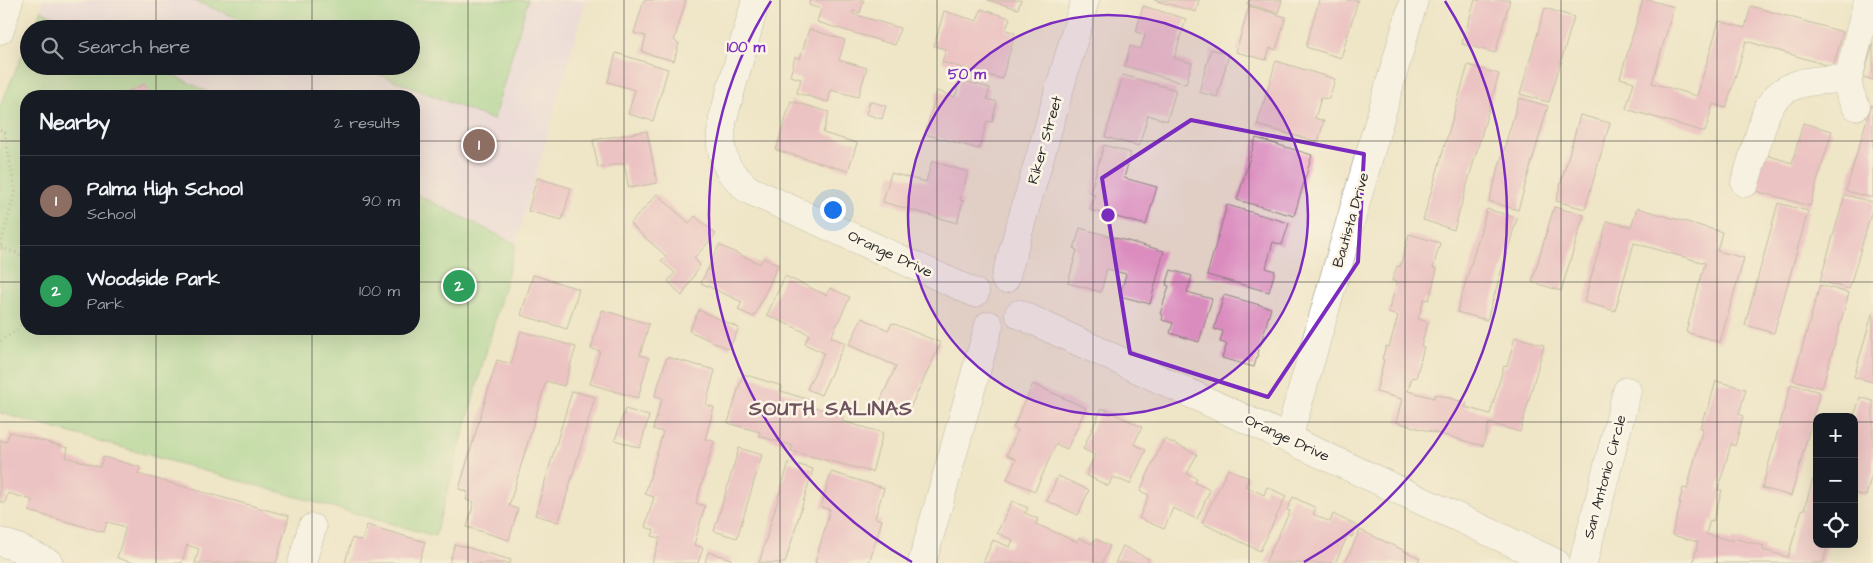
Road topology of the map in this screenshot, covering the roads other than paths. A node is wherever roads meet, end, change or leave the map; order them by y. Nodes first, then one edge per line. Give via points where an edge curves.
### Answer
1 (9, 0) edge
2 (756, 0) edge
3 (1085, 0) edge
4 (1414, 0) edge
5 (1868, 0) edge
6 (0, 30) edge
7 (1848, 79) junction
8 (1856, 106) dead end
9 (1745, 183) dead end
10 (1006, 279) junction
11 (975, 293) junction
12 (1019, 314) junction
13 (990, 325) junction
14 (1628, 391) dead end
15 (1288, 439) junction
16 (312, 528) dead end
17 (0, 542) edge
18 (49, 563) edge
19 (302, 563) edge
20 (922, 563) edge
21 (1556, 563) edge
22 (1583, 563) edge

1 - 6 street
2 - 11 street, Orange Drive via 723,118 721,146 729,170 747,189
3 - 10 street, Riker Street
4 - 15 street, Bautista Drive
5 - 7 street
7 - 8 street via 1847,85
7 - 9 street via 1807,82 1779,93 1770,102
10 - 11 street via 991,279
10 - 12 street via 1020,293 1022,307
11 - 13 street via 977,316
12 - 13 street via 1010,324
12 - 15 street, Orange Drive
13 - 20 street
14 - 22 street, San Antonio Circle
15 - 21 street, Orange Drive
16 - 19 street
17 - 18 street

